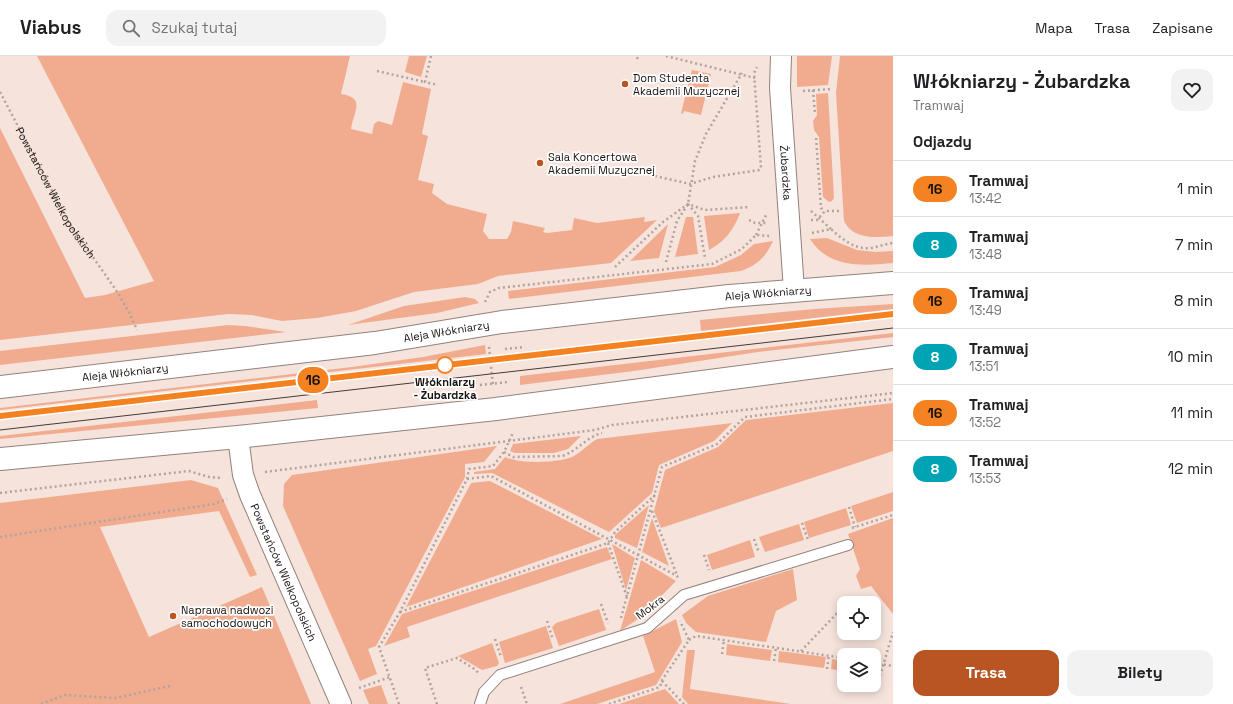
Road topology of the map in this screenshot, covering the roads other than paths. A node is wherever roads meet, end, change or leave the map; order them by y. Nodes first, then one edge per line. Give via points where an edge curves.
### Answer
1 (781, 56) edge
2 (893, 283) edge
3 (794, 290) junction
4 (893, 357) edge
5 (0, 387) edge
6 (238, 437) junction
7 (0, 459) edge
8 (848, 545) dead end
9 (341, 704) edge
10 (480, 704) edge

1 - 3 street, Żubardzka via 780,88 797,228
2 - 3 main road, Aleja Włókniarzy
3 - 5 main road, Aleja Włókniarzy via 487,324 375,343
4 - 6 main road via 496,409
6 - 7 main road
6 - 9 street, Powstańców Wielkopolskich via 243,475 263,528
8 - 10 lane, Mokra via 684,595 647,628 500,675 484,692

